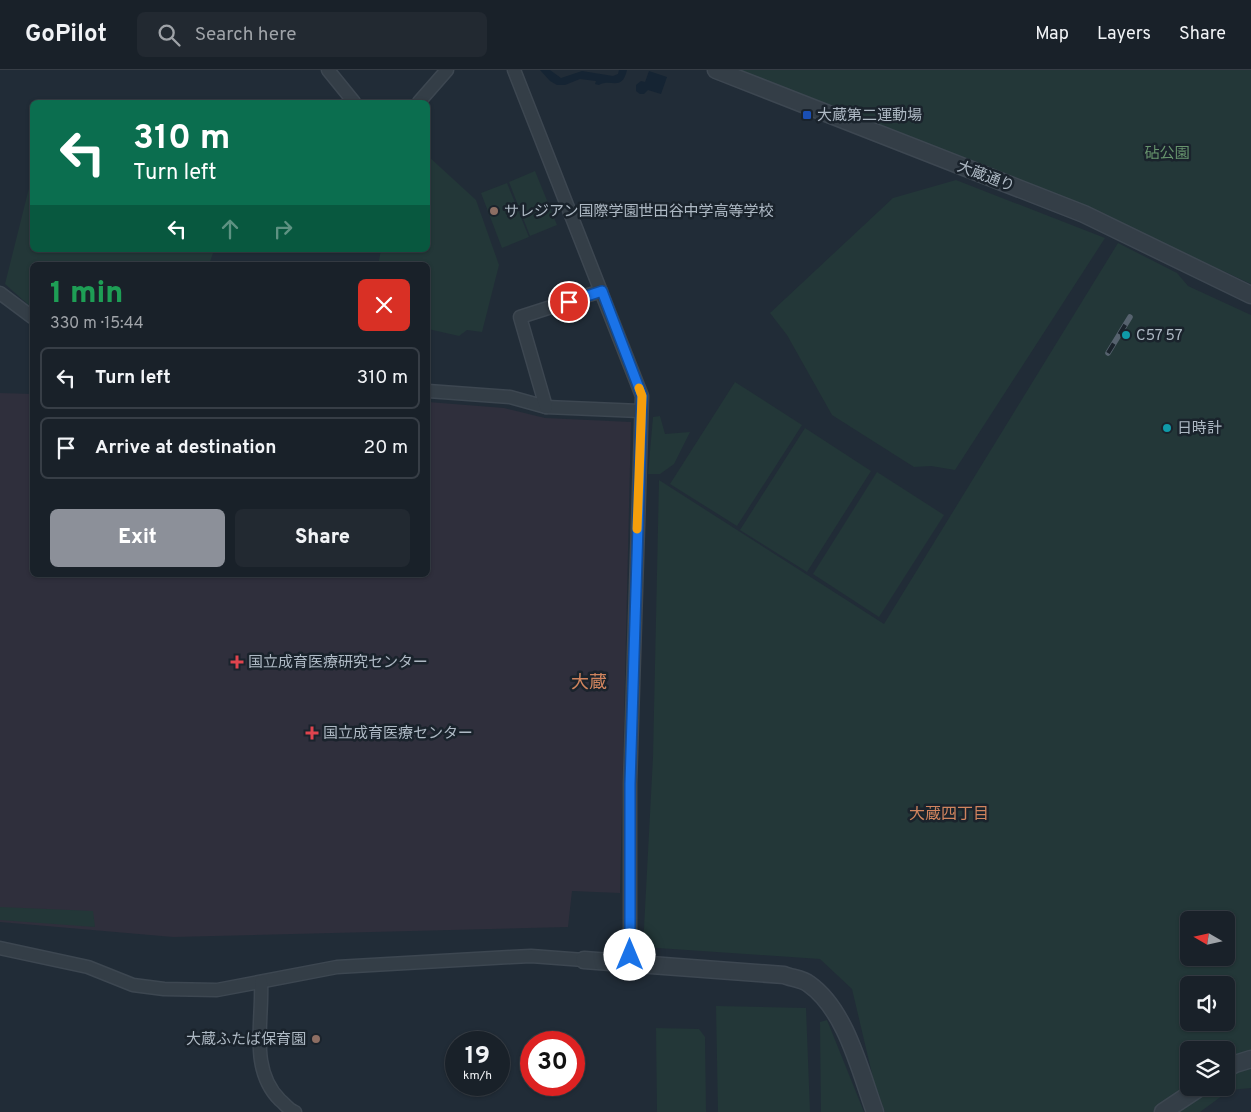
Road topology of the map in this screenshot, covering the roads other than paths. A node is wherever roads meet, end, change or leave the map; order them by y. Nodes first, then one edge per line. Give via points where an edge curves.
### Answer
1 (328, 70) edge
2 (447, 70) edge
3 (514, 70) edge
4 (716, 70) edge
5 (352, 100) edge
6 (421, 100) edge
7 (602, 291) junction
8 (0, 292) edge
9 (1251, 294) edge
10 (30, 315) edge
11 (430, 391) edge
12 (546, 406) junction
13 (640, 411) junction
14 (0, 948) edge
15 (584, 960) joint
16 (630, 963) junction
17 (261, 982) junction
18 (1251, 1059) edge
19 (1235, 1064) edge
20 (1187, 1096) edge
21 (295, 1112) edge
22 (875, 1112) edge
23 (1163, 1112) edge

1 - 5 street
2 - 6 street
3 - 7 street
4 - 9 street, 大蔵通り via 1084,214
7 - 12 street via 520,317
7 - 13 street via 642,396
8 - 10 street
11 - 12 street via 510,397
12 - 13 street
13 - 16 street via 630,784
14 - 17 street via 88,967 133,985 157,989 217,990
15 - 16 street
15 - 17 street via 521,957 345,966
16 - 22 street via 784,975 808,983 831,1005 848,1038
17 - 21 street via 259,1056 266,1082 276,1096
18 - 19 street
20 - 23 street

